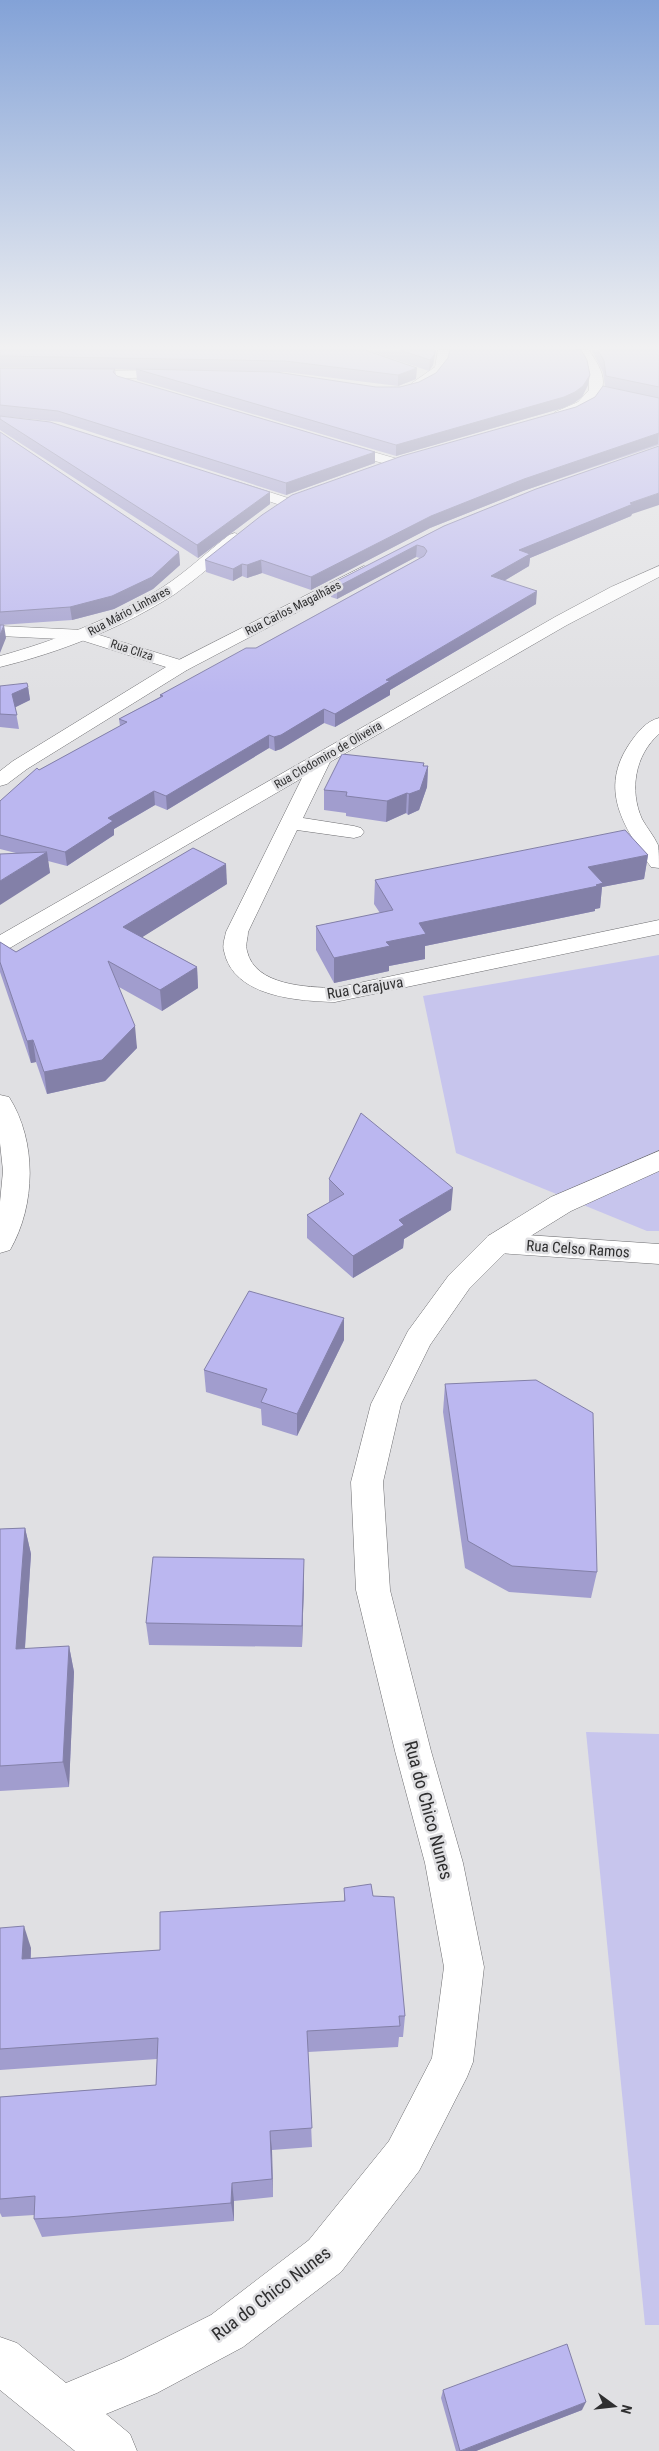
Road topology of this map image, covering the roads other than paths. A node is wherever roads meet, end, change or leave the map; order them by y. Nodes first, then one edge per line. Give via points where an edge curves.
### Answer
1 (392, 464) edge
2 (370, 472) edge
3 (223, 481) edge
4 (270, 511) edge
5 (247, 528) edge
6 (375, 565) edge
7 (659, 571) edge
8 (0, 631) edge
9 (83, 635) junction
10 (0, 662) edge
11 (181, 666) junction
12 (659, 724) edge
13 (321, 760) junction
14 (0, 780) edge
15 (291, 823) junction
16 (354, 832) dead end
17 (659, 862) edge
18 (659, 927) edge
19 (0, 944) edge
20 (0, 1103) edge
21 (659, 1160) edge
22 (0, 1243) edge
23 (498, 1243) junction
24 (659, 1254) edge
25 (0, 2360) edge
26 (62, 2409) junction
27 (113, 2451) edge

1 - 2 street
3 - 4 street via 292,500
5 - 9 street, Rua Mário Linhares via 194,564 163,594
6 - 11 street, Rua Carlos Magalhães
7 - 13 street, Rua Clodomiro de Oliveira via 562,621
8 - 9 street, Rua Mário Linhares
9 - 10 street
9 - 11 street, Rua Cliza
11 - 14 street, Rua Carlos Magalhães
12 - 17 street via 636,747 627,767 625,787 630,814
13 - 15 street, Rua Carajuva
13 - 19 street, Rua Clodomiro de Oliveira
15 - 16 street
15 - 18 street, Rua Carajuva via 237,932 235,950 241,967 260,982 288,992 336,995
20 - 22 street via 6,1115 16,1162 15,1195
21 - 23 street, Rua do Chico Nunes via 561,1204
23 - 24 street, Rua Celso Ramos
23 - 26 street, Rua do Chico Nunes via 459,1282 418,1339 386,1404 367,1482 373,1590 444,1863 464,1967 452,2062 404,2156 325,2256 227,2331 140,2376
25 - 26 street
26 - 27 street

